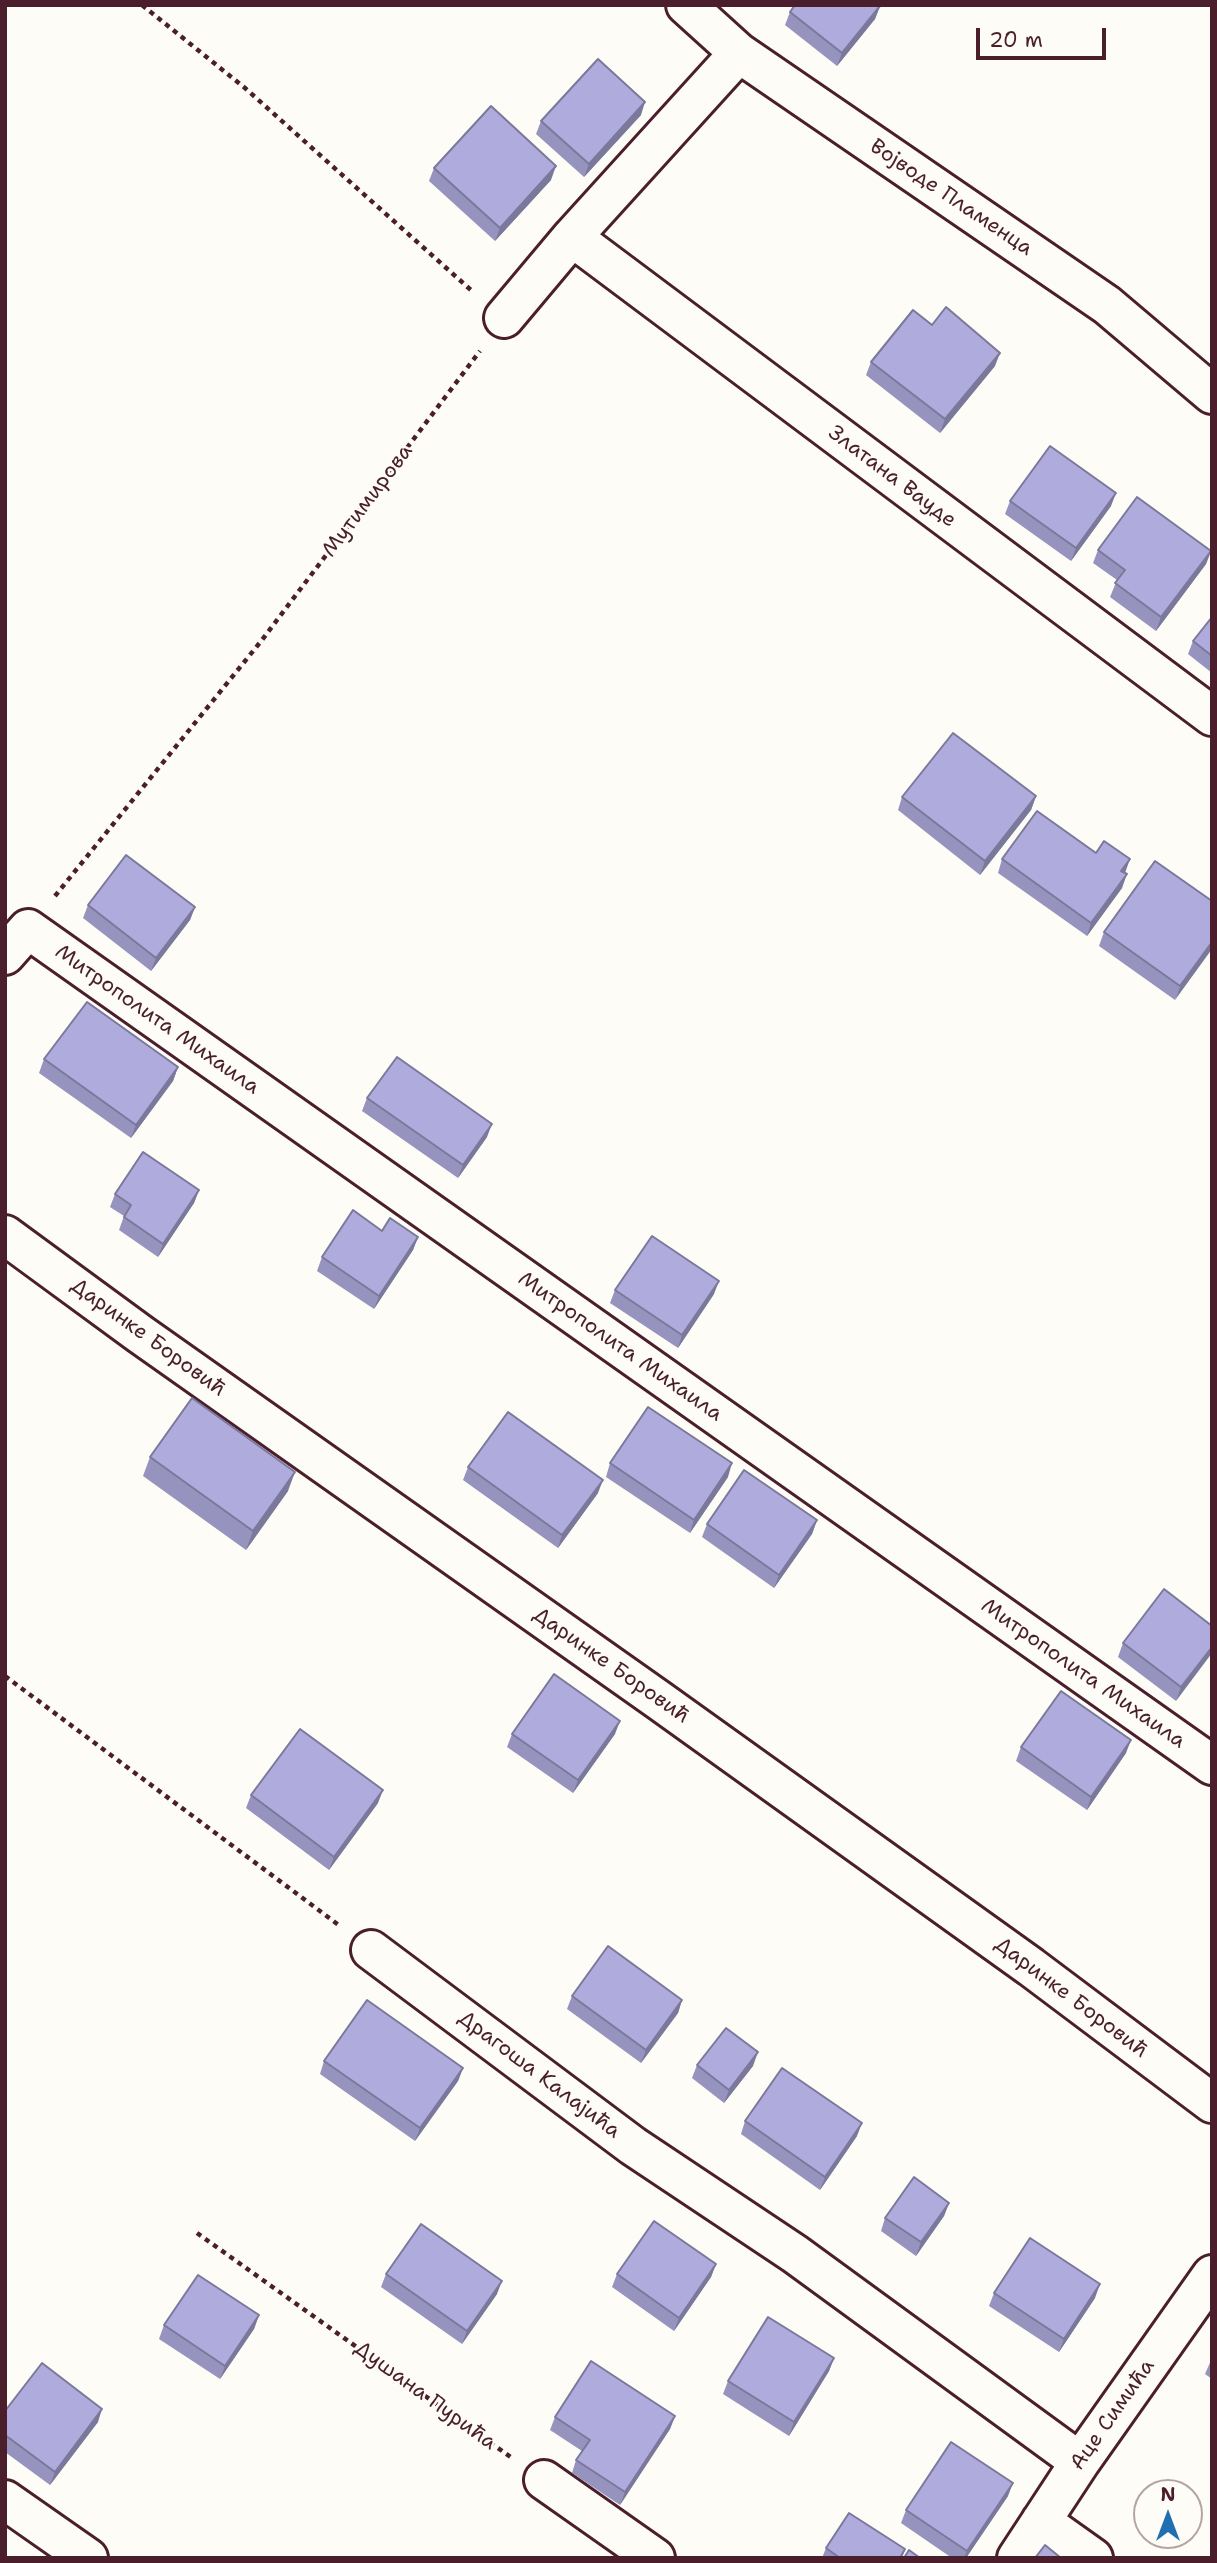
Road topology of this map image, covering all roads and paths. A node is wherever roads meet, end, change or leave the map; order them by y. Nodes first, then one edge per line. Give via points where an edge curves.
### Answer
1 (142, 5) edge
2 (686, 5) edge
3 (740, 53) junction
4 (572, 237) junction
5 (503, 318) junction
6 (1212, 394) edge
7 (1212, 716) edge
8 (17, 942) edge
9 (5, 1235) edge
10 (5, 1676) edge
11 (1212, 1765) edge
12 (371, 1950) joint
13 (1212, 2103) edge
14 (197, 2232) dead end
15 (1212, 2275) edge
16 (1080, 2462) junction
17 (544, 2480) joint
18 (5, 2500) edge
19 (1041, 2521) junction
20 (88, 2558) edge
21 (655, 2558) edge
22 (1017, 2558) edge
23 (1093, 2558) edge

1 - 5 path via 245,88
2 - 3 street, Војводе Пламенца
3 - 4 street
3 - 6 street, Војводе Пламенца via 1107,305
4 - 5 street
4 - 7 street, Златана Вауде
5 - 8 path, Мутимирова via 262,640
8 - 11 street, Митрополита Михаила
9 - 13 street, Даринке Боровић via 974,1926
10 - 12 path
12 - 16 street, Драгоша Калајића via 633,2146 795,2254
14 - 17 path, Душана Пурића
15 - 16 street, Аце Симића
16 - 19 street, Аце Симића
17 - 21 street
18 - 20 street
19 - 22 street, Аце Симића
19 - 23 street

